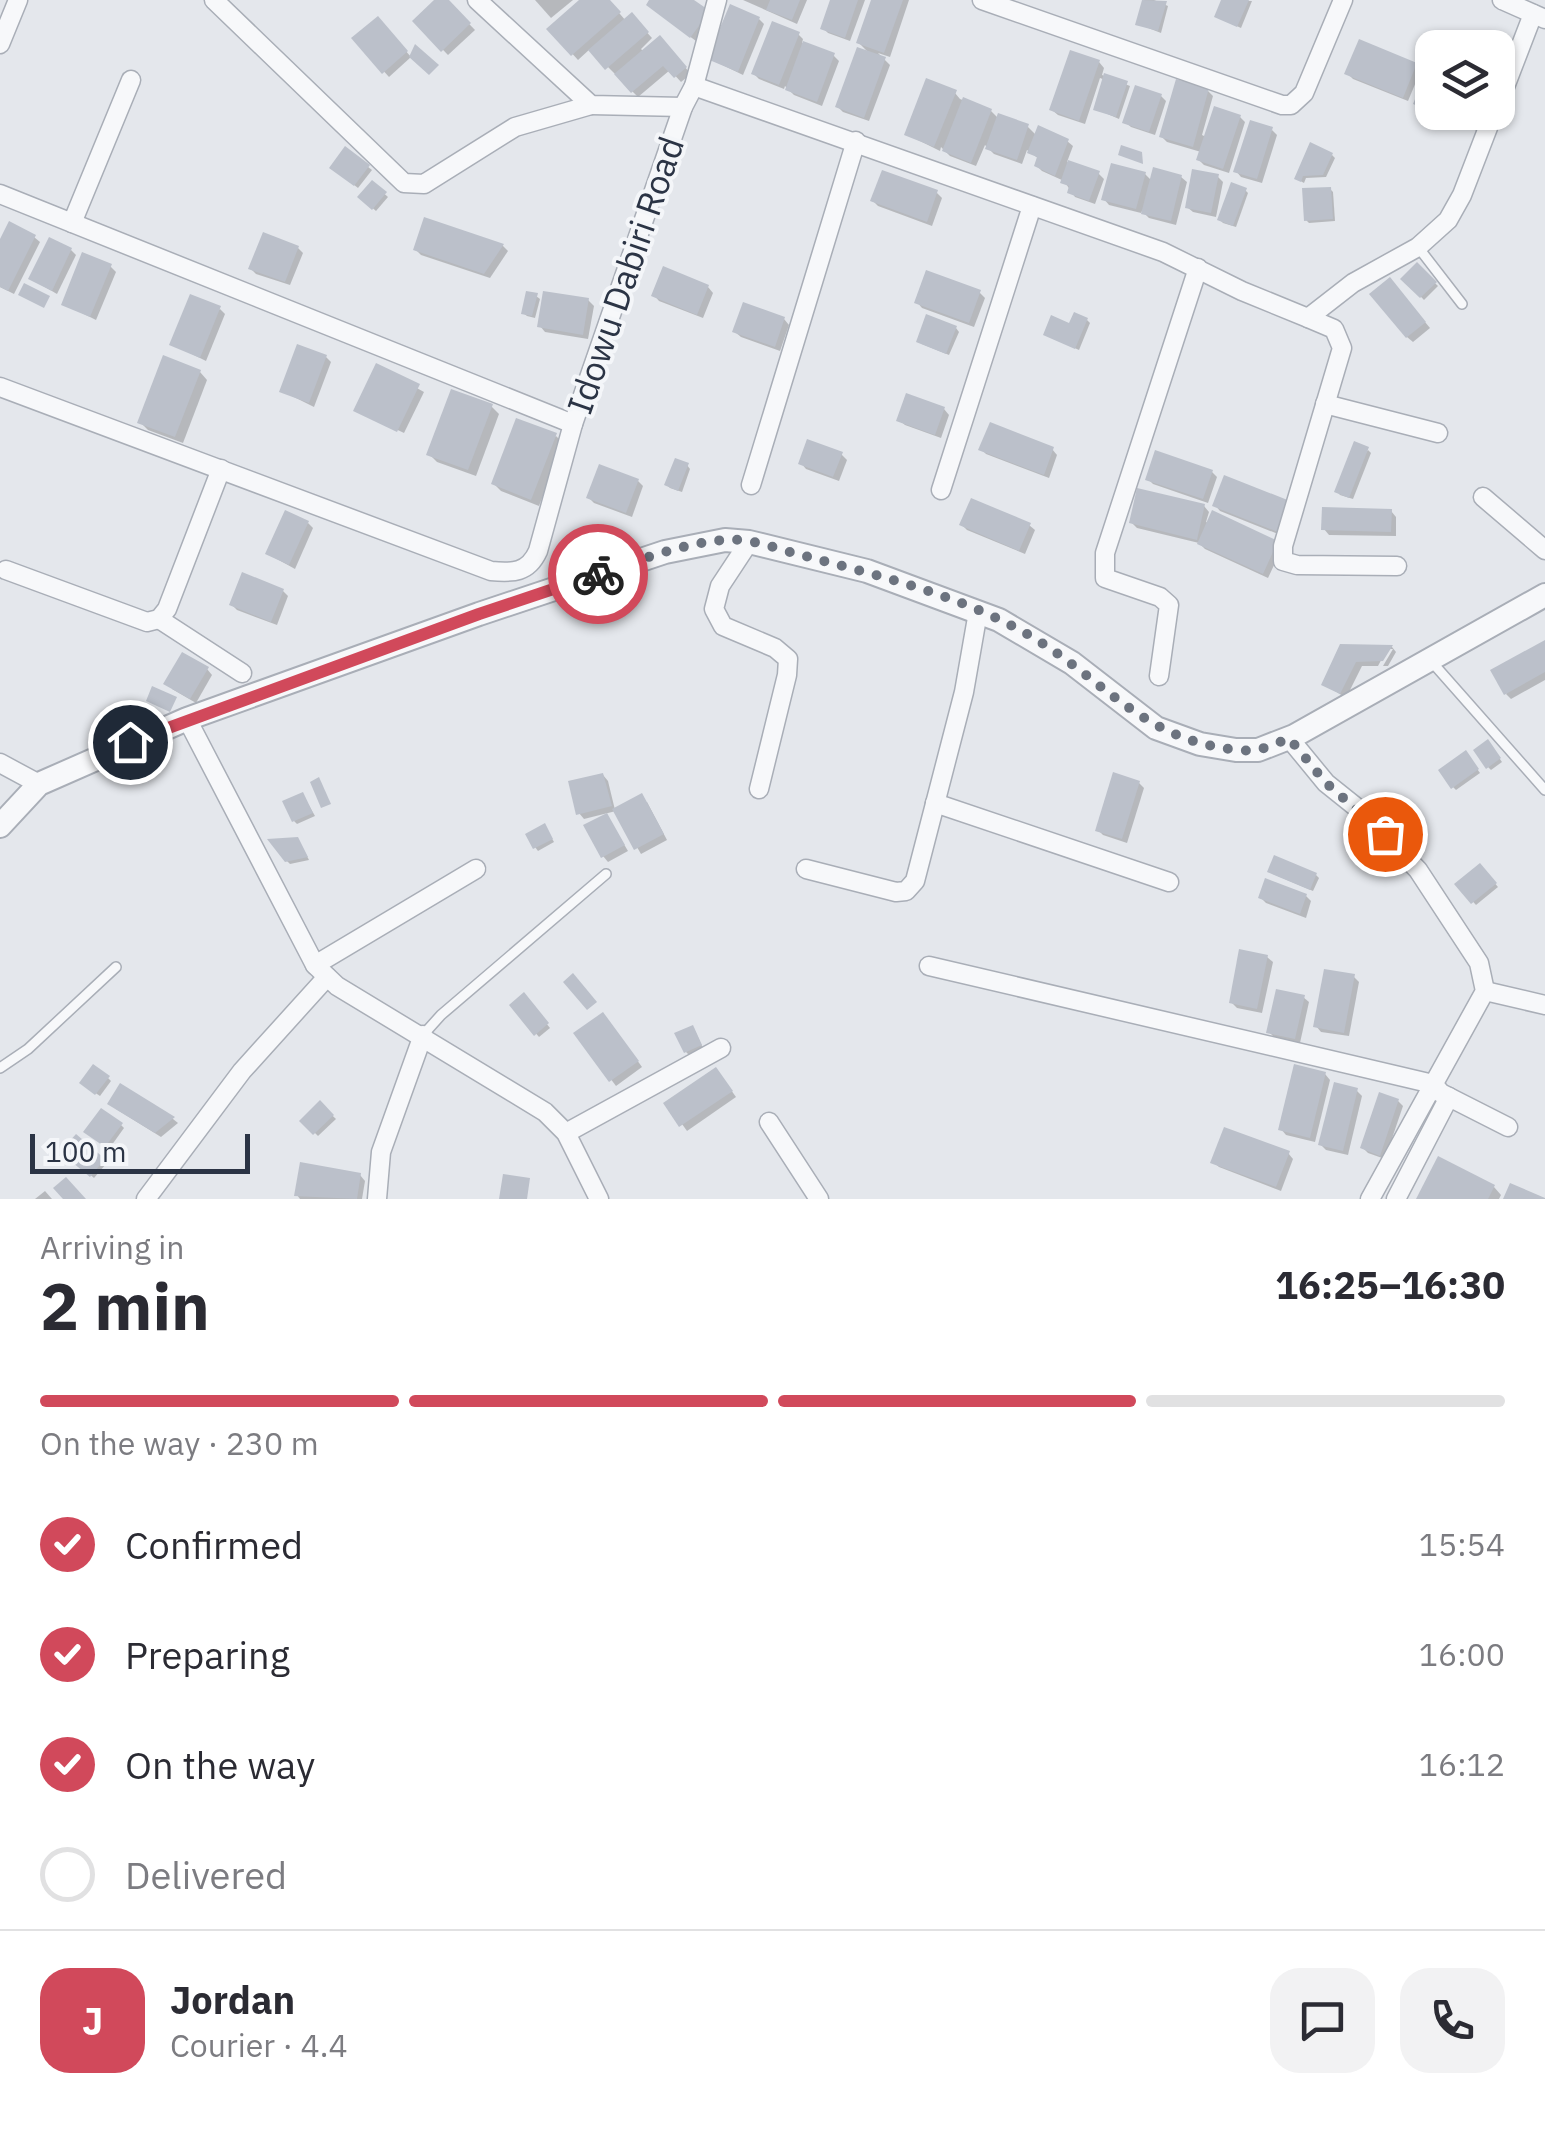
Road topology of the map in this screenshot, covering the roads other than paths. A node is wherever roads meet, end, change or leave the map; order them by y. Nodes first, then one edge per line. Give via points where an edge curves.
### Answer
1 (18, 0) edge
2 (214, 0) edge
3 (476, 0) edge
4 (717, 0) edge
5 (982, 0) edge
6 (1342, 0) edge
7 (1502, 0) edge
8 (1539, 17) edge
9 (0, 44) edge
10 (1515, 69) edge
11 (130, 80) dead end
12 (694, 86) junction
13 (590, 106) junction
14 (683, 107) junction
15 (1487, 130) edge
16 (856, 141) junction
17 (0, 194) edge
18 (1032, 206) junction
19 (72, 223) junction
20 (1418, 246) junction
21 (1198, 268) junction
22 (1462, 304) dead end
23 (1308, 318) junction
24 (0, 387) edge
25 (1325, 404) junction
26 (573, 424) junction
27 (1438, 433) dead end
28 (221, 470) junction
29 (752, 486) dead end
30 (942, 490) dead end
31 (1483, 497) dead end
32 (748, 542) junction
33 (1545, 550) edge
34 (1397, 566) dead end
35 (6, 570) dead end
36 (1545, 595) edge
37 (978, 612) junction
38 (159, 619) junction
39 (1431, 661) junction
40 (242, 673) dead end
41 (1159, 676) dead end
42 (186, 719) junction
43 (1289, 738) junction
44 (0, 762) edge
45 (39, 784) junction
46 (759, 788) dead end
47 (1545, 790) edge
48 (935, 802) junction
49 (0, 826) edge
50 (476, 869) dead end
51 (806, 869) dead end
52 (606, 874) dead end
53 (1170, 882) dead end
54 (929, 966) dead end
55 (116, 967) dead end
56 (321, 971) junction
57 (1485, 991) junction
58 (1545, 1005) edge
59 (423, 1035) junction
60 (721, 1048) dead end
61 (0, 1068) edge
62 (1433, 1084) junction
63 (1449, 1097) junction
64 (769, 1122) dead end
65 (1508, 1127) dead end
66 (566, 1133) junction
67 (146, 1199) edge
68 (376, 1199) edge
69 (599, 1199) edge
70 (820, 1199) edge
71 (1370, 1199) edge
72 (1396, 1199) edge

1 - 9 street
2 - 13 street via 404,183 424,184 515,127
3 - 13 street
4 - 12 street, Idowu Dabiri Road
5 - 6 street via 1291,105 1304,93
7 - 8 street
8 - 10 street
11 - 19 street
12 - 14 street, Idowu Dabiri Road
12 - 16 street
13 - 14 street
14 - 26 street, Idowu Dabiri Road
15 - 20 street via 1454,212
16 - 18 street
16 - 29 street
17 - 19 street
18 - 21 street
18 - 30 street
19 - 26 street
20 - 22 lane
20 - 23 street
21 - 23 street
21 - 41 street via 1105,553 1105,578 1169,604
23 - 25 street via 1334,329 1342,348
24 - 28 street
25 - 27 street
25 - 34 street via 1282,561
26 - 28 street, Idowu Dabiri Road via 538,551 522,571 491,571
28 - 38 street
31 - 33 street
32 - 37 street via 867,571
32 - 42 street via 665,552
32 - 46 street via 720,586 714,609 722,626 788,658
35 - 38 street via 148,622
36 - 39 street
37 - 43 street via 1045,644 1156,728 1236,750
37 - 48 street
38 - 40 street
39 - 43 street
39 - 47 lane
42 - 45 street
42 - 56 street
43 - 57 street via 1418,870 1479,963
44 - 45 street
45 - 49 street
48 - 51 street via 906,891
48 - 53 street
50 - 56 street
52 - 59 lane
54 - 62 street
55 - 61 lane
56 - 59 street
56 - 67 street
57 - 58 street
57 - 62 street
59 - 66 street via 518,1093
59 - 68 street via 381,1152
60 - 66 street
62 - 63 street
62 - 71 street
63 - 65 street
63 - 72 street
64 - 70 street
66 - 69 street

